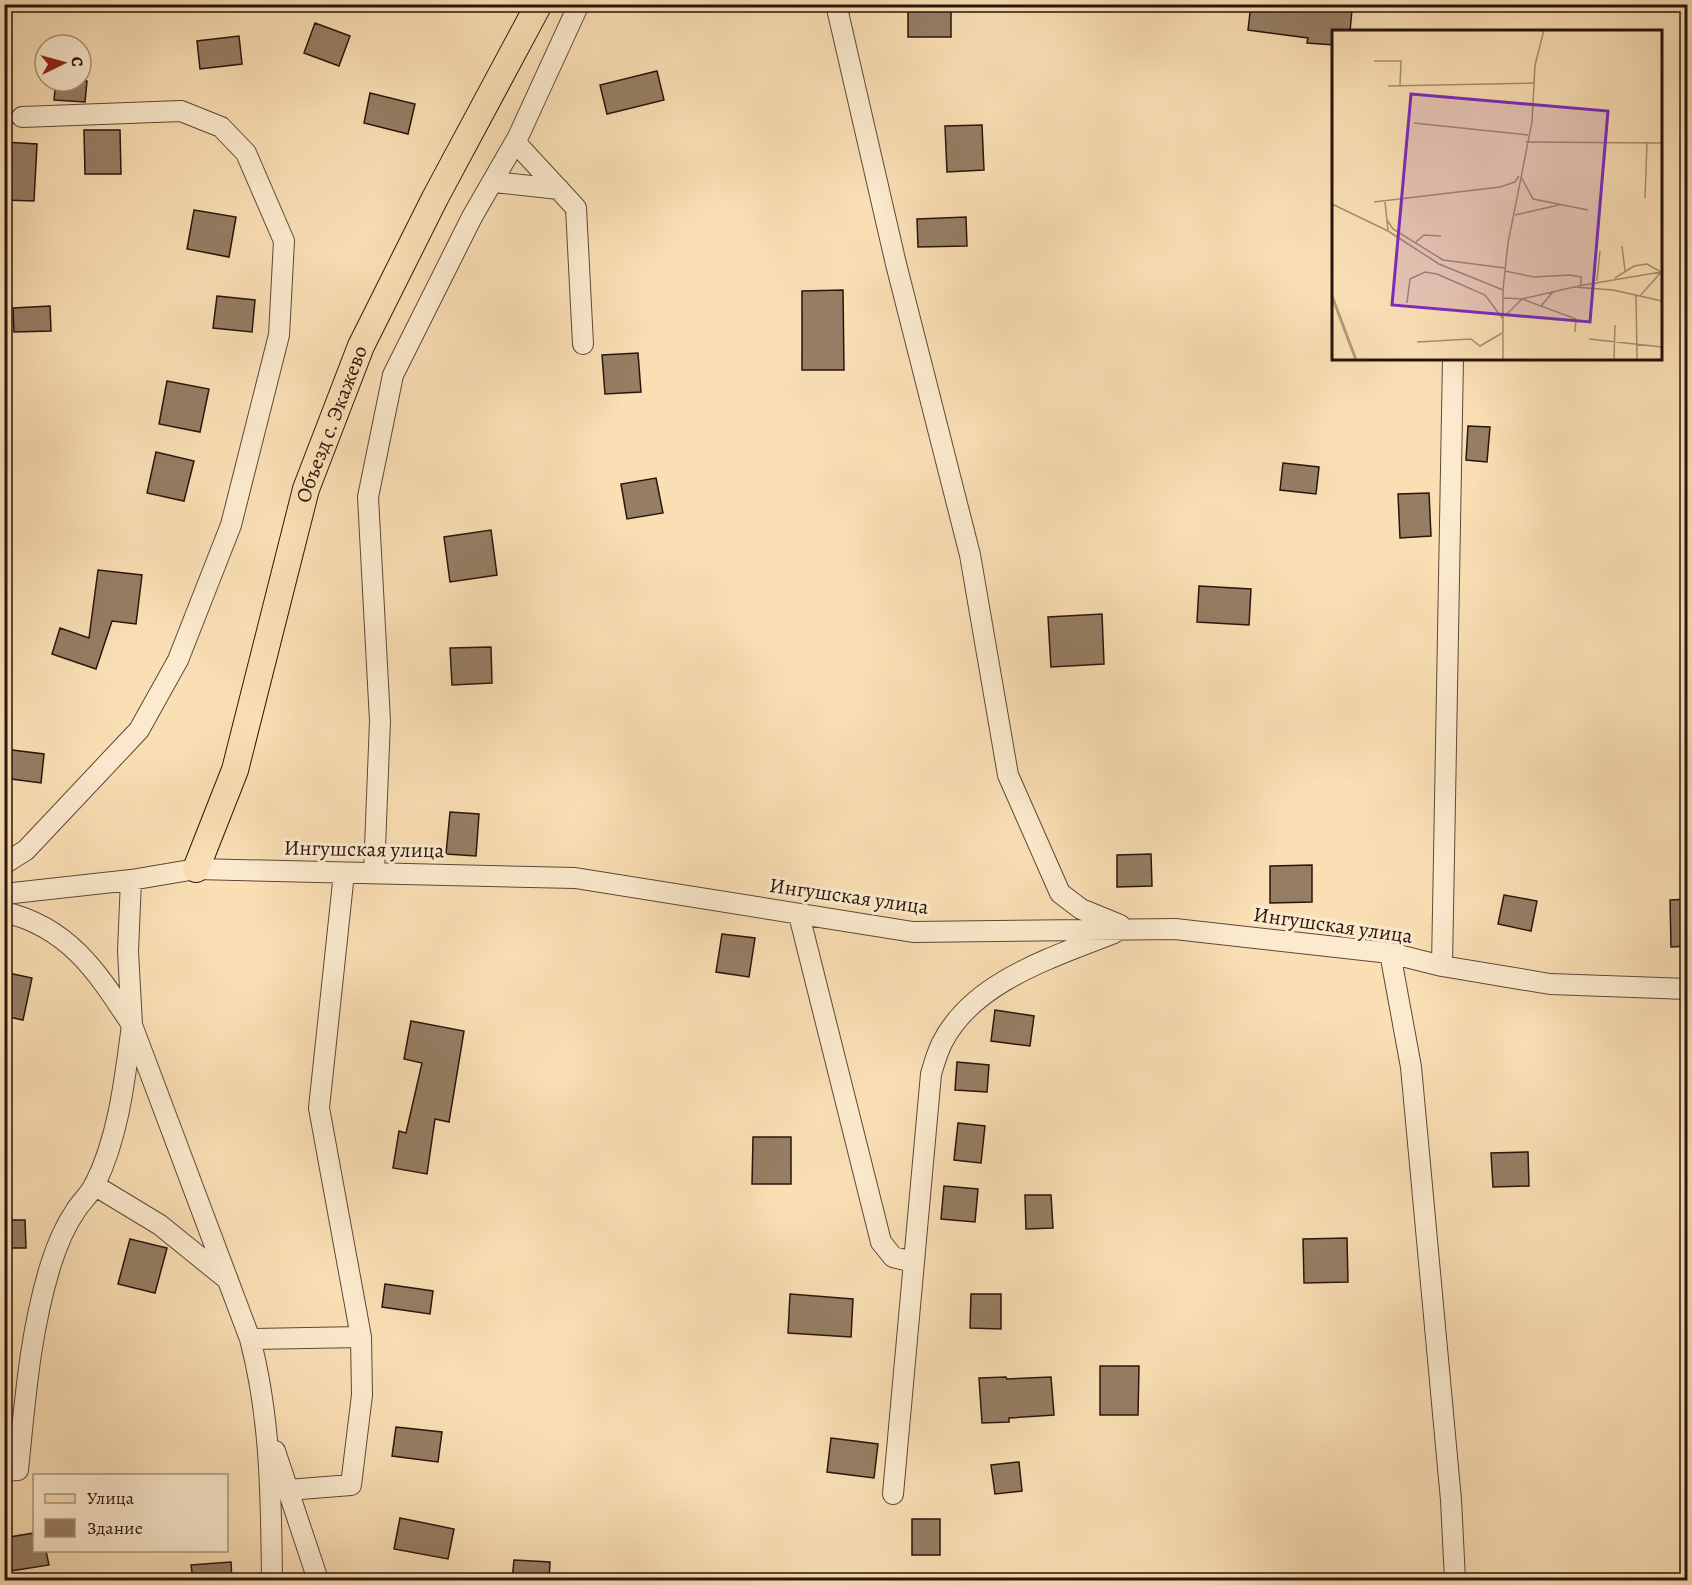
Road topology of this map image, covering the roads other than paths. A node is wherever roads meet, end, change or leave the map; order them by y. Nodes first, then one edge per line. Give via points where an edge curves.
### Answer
1 (538, 4) edge
2 (579, 4) edge
3 (836, 4) edge
4 (22, 117) dead end
5 (515, 142) junction
6 (494, 182) junction
7 (559, 189) junction
8 (583, 344) dead end
9 (1453, 360) edge
10 (4, 864) edge
11 (196, 869) junction
12 (344, 873) junction
13 (374, 873) junction
14 (131, 880) junction
15 (4, 894) edge
16 (4, 912) edge
17 (799, 915) junction
18 (1128, 928) junction
19 (1390, 953) junction
20 (1442, 966) junction
21 (1688, 989) edge
22 (132, 1025) junction
23 (94, 1185) junction
24 (913, 1262) junction
25 (228, 1280) junction
26 (361, 1337) junction
27 (250, 1339) junction
28 (268, 1431) junction
29 (4, 1471) edge
30 (288, 1490) junction
31 (893, 1494) dead end
32 (272, 1581) edge
33 (318, 1581) edge
34 (1455, 1581) edge

1 - 11 main road, Объезд с. Экажево via 361,346 306,489 235,770
2 - 5 street
3 - 18 street via 893,253 970,555 1008,775 1060,893 1081,909
4 - 10 street via 181,111 221,127 246,153 284,242 279,335 231,525 178,660 140,730 26,850
5 - 6 street
5 - 7 street
6 - 7 street
6 - 13 street via 472,217 393,375 368,497 380,721
7 - 8 street via 576,208
9 - 20 street
11 - 12 street, Ингушская улица
11 - 14 street, Ингушская улица
12 - 13 street, Ингушская улица
12 - 26 street via 319,1108
13 - 17 street, Ингушская улица via 575,878
14 - 15 street, Ингушская улица
14 - 22 street via 128,951
16 - 22 street via 29,917 56,932 101,978
17 - 18 street, Ингушская улица via 913,932
17 - 24 street via 881,1242 893,1257
18 - 19 street, Ингушская улица via 1175,929
18 - 24 street via 1003,982 956,1022 941,1044 931,1074
19 - 20 street, Ингушская улица
19 - 34 street via 1411,1067
20 - 21 street, Ингушская улица via 1550,984
22 - 23 street via 122,1096
22 - 25 street
23 - 25 street via 160,1225
23 - 29 street via 75,1211 51,1265 29,1357 18,1470
24 - 31 street
25 - 27 street
26 - 27 street
26 - 30 street via 362,1395 351,1485
27 - 28 street via 262,1384
28 - 30 street
28 - 32 street
30 - 33 street

